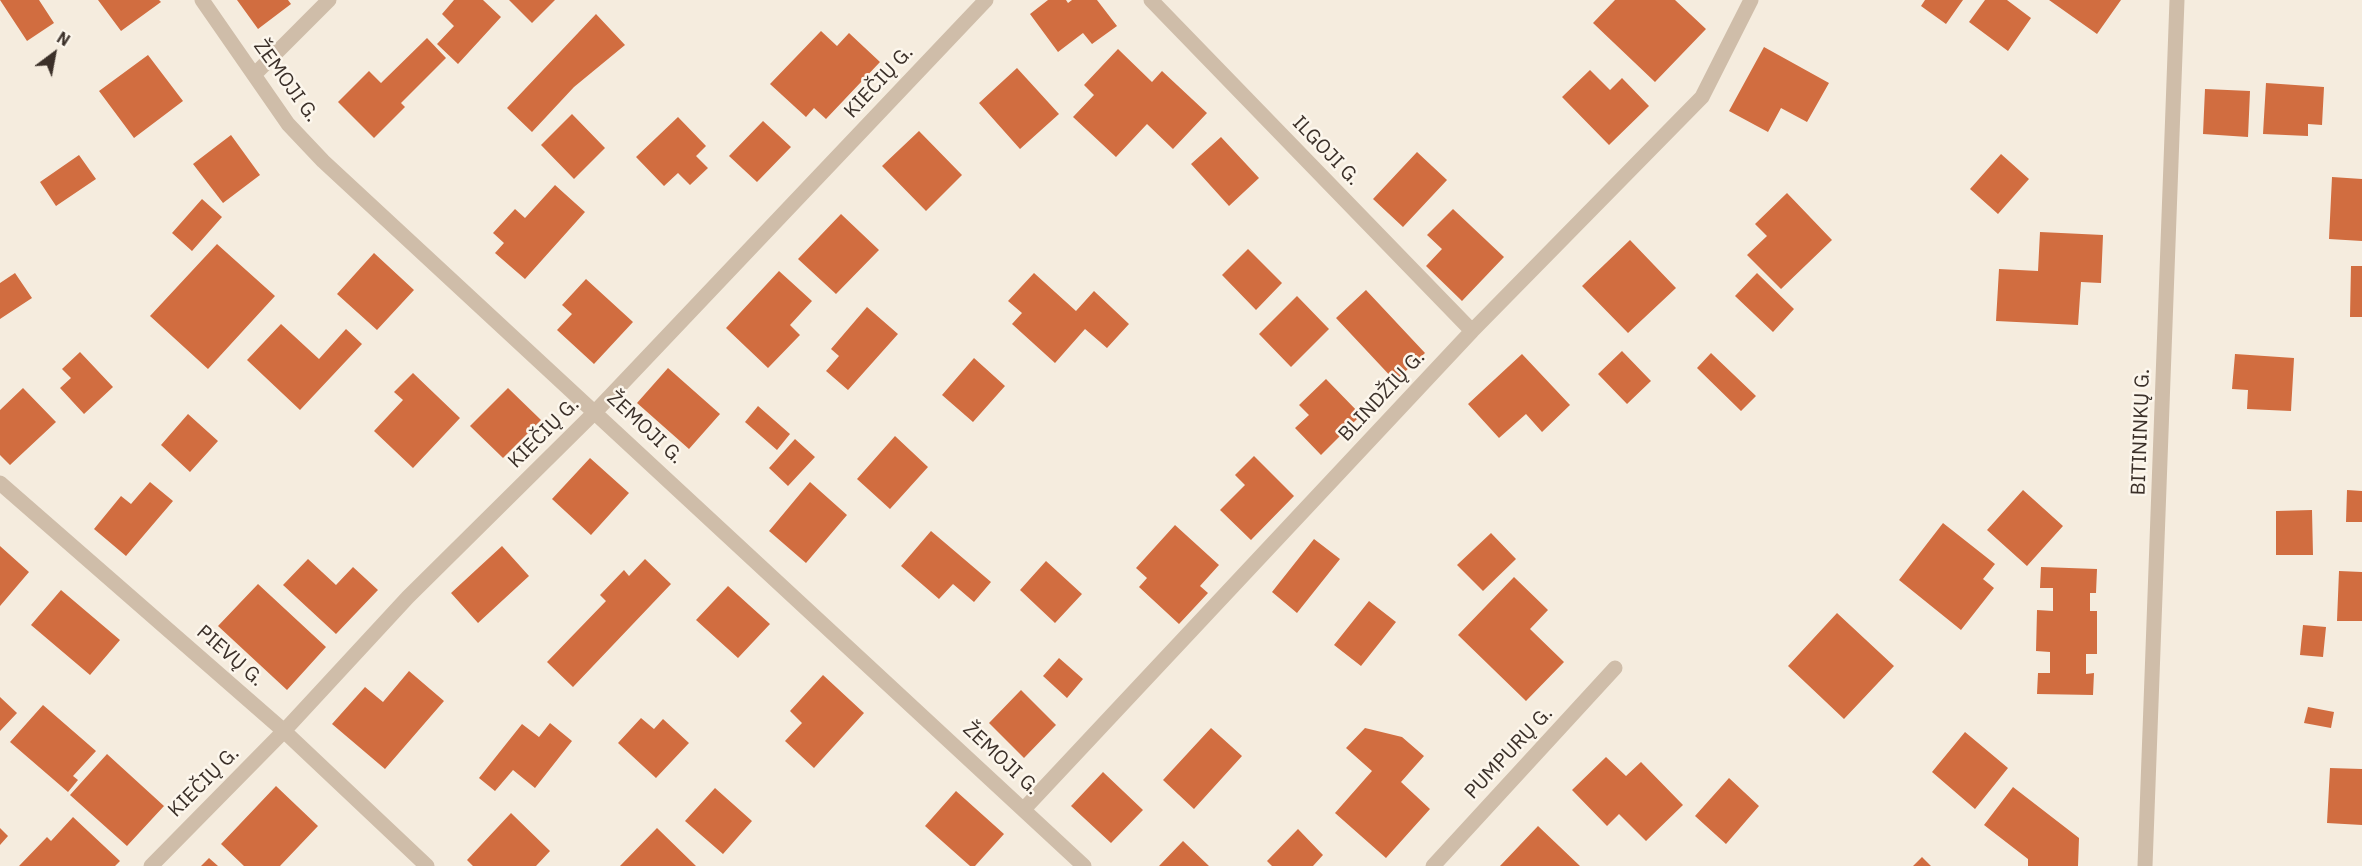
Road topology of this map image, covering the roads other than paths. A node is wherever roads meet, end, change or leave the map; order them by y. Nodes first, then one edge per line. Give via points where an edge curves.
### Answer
1 (202, 0) edge
2 (329, 0) edge
3 (986, 0) edge
4 (1151, 0) edge
5 (1751, 0) edge
6 (2177, 0) edge
7 (255, 74) junction
8 (1472, 331) junction
9 (596, 411) junction
10 (0, 483) edge
11 (1616, 668) dead end
12 (284, 731) junction
13 (1024, 809) junction
14 (151, 866) edge
15 (427, 866) edge
16 (1084, 866) edge
17 (1432, 866) edge
18 (2145, 866) edge

1 - 7 street, ŽEMOJI G.
2 - 7 street
3 - 9 street, KIEČIŲ G.
4 - 8 street, ILGOJI G.
5 - 8 street, BLINDŽIŲ G. via 1702,98
6 - 18 street, BITININKŲ G.
7 - 9 street, ŽEMOJI G. via 288,124 323,161
8 - 13 street, BLINDŽIŲ G.
9 - 12 street, KIEČIŲ G. via 408,597
9 - 13 street, ŽEMOJI G.
10 - 12 street, PIEVŲ G.
11 - 17 street, PUMPURŲ G.
12 - 14 street, KIEČIŲ G.
12 - 15 street, PIEVŲ G.
13 - 16 street, ŽEMOJI G.

